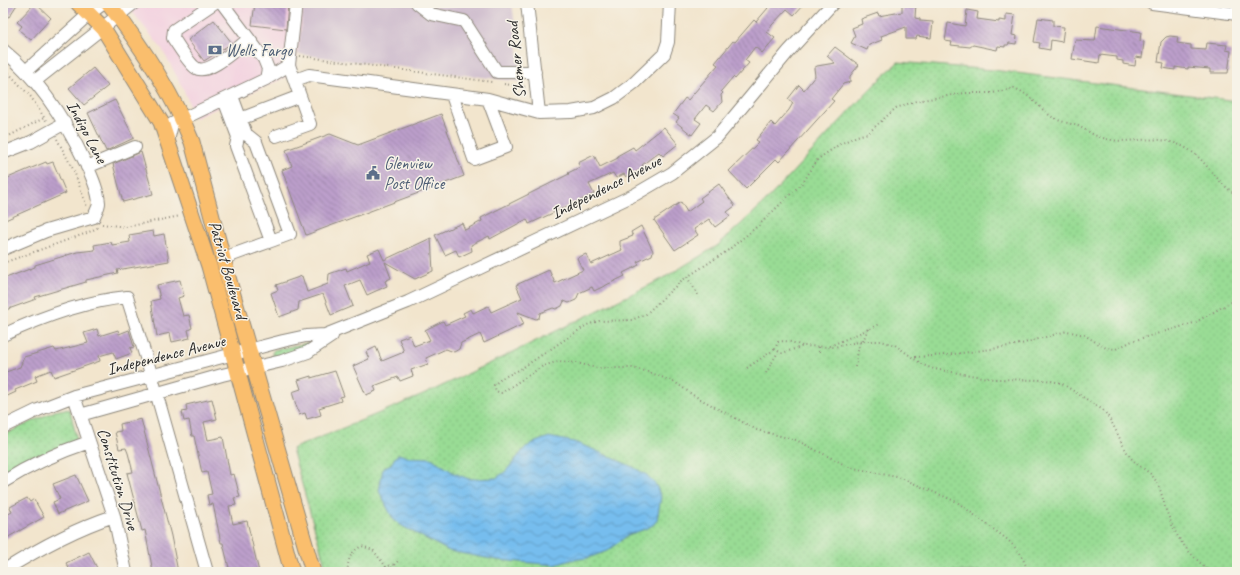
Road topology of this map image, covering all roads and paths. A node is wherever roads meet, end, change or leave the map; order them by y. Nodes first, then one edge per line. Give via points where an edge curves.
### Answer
1 (78, 3) edge
2 (104, 3) edge
3 (108, 3) edge
4 (134, 3) edge
5 (214, 3) edge
6 (222, 3) edge
7 (296, 3) edge
8 (417, 3) edge
9 (527, 3) edge
10 (670, 3) edge
11 (833, 3) edge
12 (1152, 3) edge
13 (89, 14) junction
14 (1237, 14) edge
15 (118, 16) junction
16 (103, 28) junction
17 (249, 39) junction
18 (4, 53) edge
19 (289, 60) junction
20 (3, 67) edge
21 (26, 71) junction
22 (535, 72) junction
23 (266, 79) junction
24 (294, 80) junction
25 (35, 81) junction
26 (537, 88) junction
27 (452, 95) junction
28 (300, 96) junction
29 (228, 98) junction
30 (488, 100) junction
31 (539, 113) junction
32 (44, 118) junction
33 (240, 119) junction
34 (183, 120) junction
35 (65, 123) junction
36 (52, 130) junction
37 (242, 135) junction
38 (276, 136) dead end
39 (3, 139) edge
40 (168, 142) junction
41 (135, 147) dead end
42 (3, 153) edge
43 (88, 168) junction
44 (1237, 195) edge
45 (180, 216) dead end
46 (98, 220) junction
47 (271, 241) junction
48 (3, 249) edge
49 (224, 258) junction
50 (3, 263) edge
51 (687, 277) junction
52 (698, 295) dead end
53 (1237, 299) edge
54 (880, 324) dead end
55 (341, 329) junction
56 (868, 329) junction
57 (3, 335) edge
58 (862, 341) junction
59 (802, 346) junction
60 (819, 346) junction
61 (829, 346) junction
62 (775, 349) junction
63 (250, 350) junction
64 (778, 352) junction
65 (819, 352) dead end
66 (233, 355) junction
67 (914, 357) junction
68 (255, 366) junction
69 (855, 367) dead end
70 (747, 368) dead end
71 (237, 371) junction
72 (766, 373) dead end
73 (152, 376) junction
74 (156, 393) junction
75 (74, 396) junction
76 (80, 415) junction
77 (3, 427) edge
78 (90, 442) junction
79 (3, 482) edge
80 (114, 516) junction
81 (385, 567) junction
82 (3, 571) edge
83 (126, 572) edge
84 (207, 572) edge
85 (292, 572) edge
86 (313, 572) edge
87 (348, 572) edge
88 (389, 572) edge
89 (1030, 572) edge
90 (1210, 572) edge

1 - 13 main road, Patriot Boulevard
2 - 13 street
3 - 15 main road, Patriot Boulevard
4 - 15 street
5 - 17 street via 174,30 173,38 196,68 203,70 213,67
6 - 17 street
7 - 19 street
8 - 22 street via 431,14 464,21 498,72
9 - 22 street, Shemer Road
10 - 31 street via 668,42 664,54 634,83 614,98 594,108
11 - 55 street, Independence Avenue via 717,137 672,173 636,194 477,270
12 - 14 street
13 - 16 main road, Patriot Boulevard
13 - 21 street
15 - 16 street
15 - 34 main road, Patriot Boulevard via 161,80
16 - 25 street
16 - 40 main road, Patriot Boulevard via 161,122
17 - 23 street via 264,59 268,69
18 - 21 street, Indigo Lane
19 - 23 street
19 - 24 street
19 - 26 path
20 - 32 path via 31,97
21 - 25 street, Indigo Lane
22 - 26 street, Shemer Road
23 - 29 street
24 - 27 street via 309,75
24 - 28 street
25 - 35 street, Indigo Lane
26 - 31 street, Shemer Road
27 - 30 street
27 - 30 street via 474,159 506,147
28 - 33 street
28 - 38 street via 310,124
29 - 33 street
29 - 34 street
29 - 37 street
30 - 31 street
32 - 36 path
32 - 39 path
33 - 37 street
34 - 40 street via 172,124
34 - 49 main road, Patriot Boulevard via 204,181
35 - 36 street
35 - 43 street, Indigo Lane
36 - 42 street
36 - 46 path via 74,171 88,211
37 - 47 street via 236,146
37 - 47 street via 256,142 290,234
40 - 66 main road, Patriot Boulevard via 209,266
41 - 43 street
43 - 46 street, Indigo Lane via 99,203
44 - 51 path via 1225,187 1194,154 1171,142 1148,138 1114,140 1098,137 1079,126 1054,118 1026,94 1014,88 993,93 953,95 900,105 868,133 833,148 818,159 804,181 759,225 727,251
45 - 46 path via 126,227
46 - 48 street via 46,231
46 - 50 path via 98,228 87,233
47 - 49 street
49 - 63 main road, Patriot Boulevard
51 - 52 path
51 - 89 path via 646,314 632,320 587,324 519,370 502,378 494,388 501,393 543,366 559,361 598,368 632,368 649,372 676,383 757,430 796,440 849,467 901,478 957,502 1008,540 1020,553
53 - 67 path via 1194,323 1132,340 1116,349 1106,348 1084,335 1067,331 992,349
54 - 56 path
55 - 63 street, Independence Avenue via 325,335 297,338
55 - 68 street, Independence Avenue via 308,352 282,361
56 - 58 path
56 - 61 path
57 - 73 street via 77,306 127,297
58 - 61 path
58 - 67 path via 889,343
58 - 69 path
59 - 60 path
59 - 62 path via 783,341 778,342
59 - 64 path
60 - 61 path
60 - 65 path
62 - 64 path
62 - 70 path
63 - 66 street, Independence Avenue
63 - 68 main road, Patriot Boulevard
64 - 72 path
66 - 71 main road, Patriot Boulevard
66 - 73 street, Independence Avenue
67 - 90 path via 923,365 945,372 994,379 1061,383 1103,410 1133,459 1156,481 1169,517 1184,547
68 - 71 street, Independence Avenue
68 - 86 main road, Patriot Boulevard
71 - 74 street, Independence Avenue
71 - 85 main road, Patriot Boulevard
73 - 74 street
73 - 75 street, Independence Avenue
74 - 76 street, Independence Avenue
74 - 84 street
75 - 76 street, Constitution Drive
75 - 77 street, Independence Avenue
76 - 78 street, Constitution Drive
78 - 79 street via 65,450
78 - 80 street, Constitution Drive
80 - 82 street via 65,535
80 - 83 street, Constitution Drive
81 - 87 path via 373,550 362,546 349,558
81 - 88 path
81 - 88 path via 397,562

